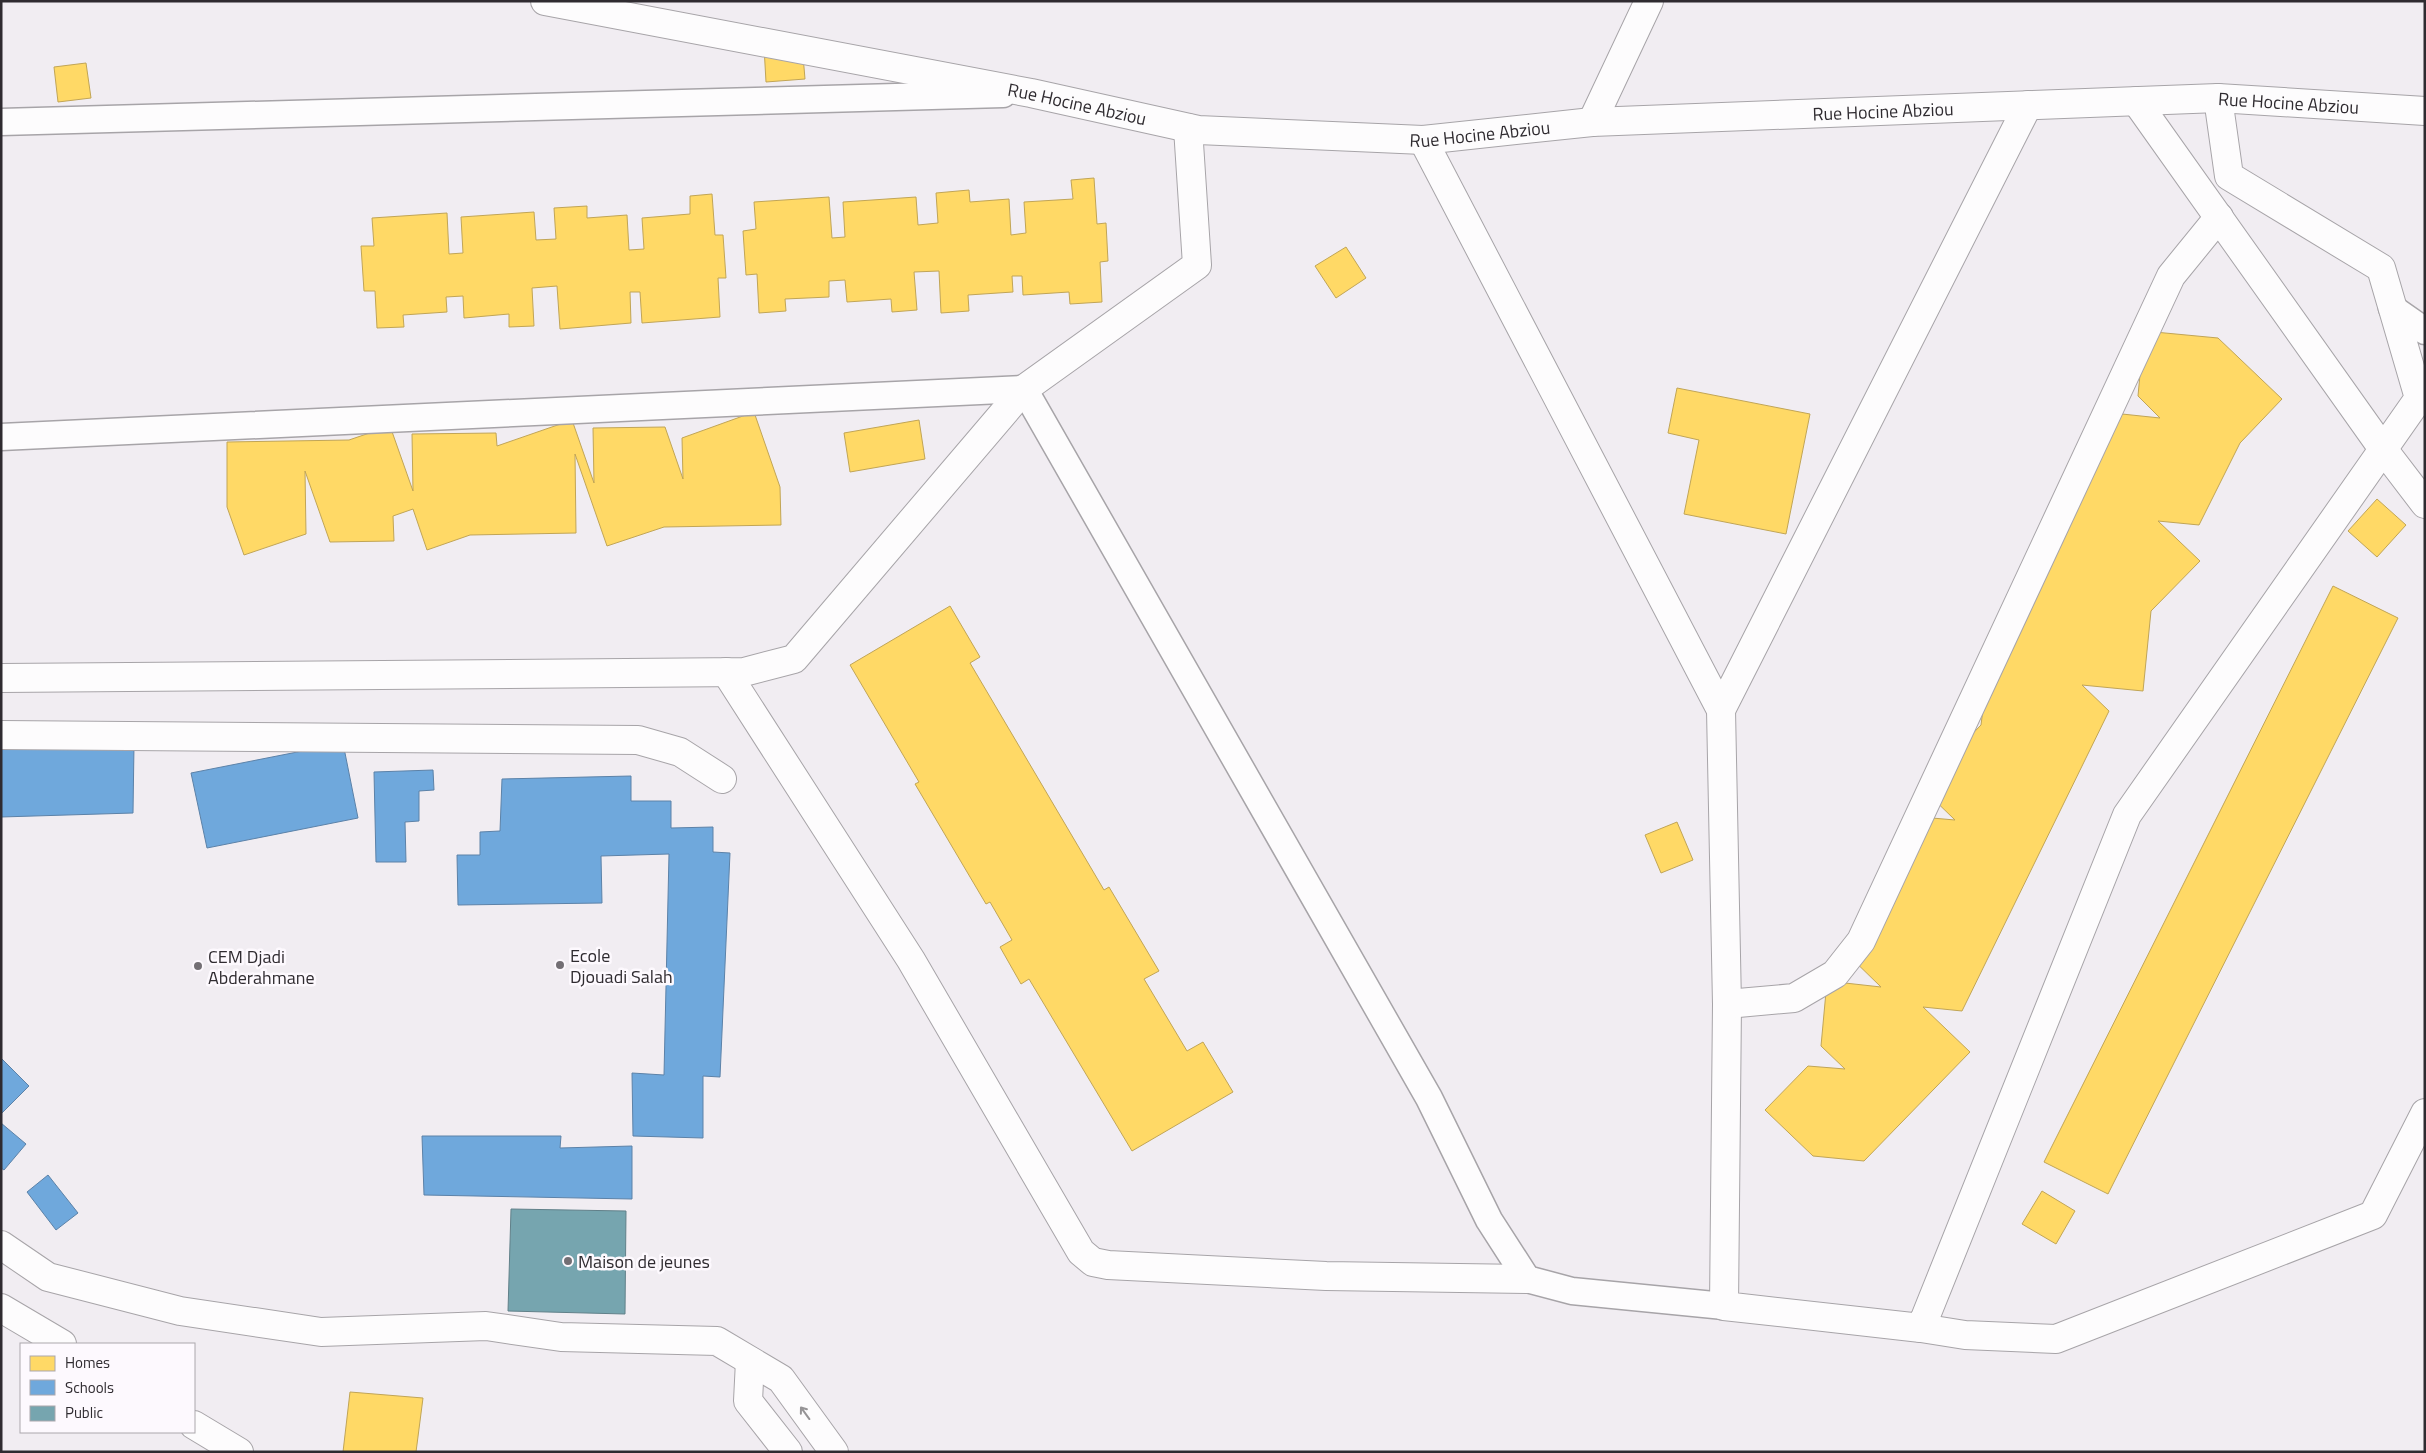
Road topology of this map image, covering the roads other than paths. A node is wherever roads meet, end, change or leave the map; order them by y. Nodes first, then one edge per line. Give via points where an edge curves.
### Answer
1 (545, 1) edge
2 (1648, 1) edge
3 (1030, 93) junction
4 (2218, 98) junction
5 (2136, 101) junction
6 (2028, 105) junction
7 (2425, 111) edge
8 (1, 122) edge
9 (1592, 122) junction
10 (1188, 128) junction
11 (1423, 140) junction
12 (2219, 218) junction
13 (2392, 308) junction
14 (2425, 331) edge
15 (1024, 389) junction
16 (1, 437) edge
17 (2383, 449) junction
18 (2425, 504) edge
19 (726, 672) junction
20 (1, 678) edge
21 (1721, 710) junction
22 (1, 734) edge
23 (722, 779) dead end
24 (1726, 1004) junction
25 (2425, 1113) edge
26 (1, 1245) edge
27 (1527, 1279) junction
28 (1724, 1306) junction
29 (1, 1308) edge
30 (1921, 1328) junction
31 (60, 1343) edge
32 (750, 1360) junction
33 (195, 1425) edge
34 (238, 1452) edge
35 (788, 1452) edge
36 (834, 1452) edge

1 - 3 street, Rue Hocine Abziou
2 - 9 street
3 - 8 lane
3 - 10 street, Rue Hocine Abziou
4 - 5 street, Rue Hocine Abziou
4 - 7 street, Rue Hocine Abziou
4 - 13 street via 2229,176 2381,268
5 - 6 street, Rue Hocine Abziou
5 - 12 street
6 - 9 street, Rue Hocine Abziou
6 - 21 street
9 - 11 street, Rue Hocine Abziou
10 - 11 street, Rue Hocine Abziou
10 - 15 street via 1197,265
11 - 21 street
12 - 17 street
12 - 24 street via 2170,276 1861,941 1835,974 1794,998
13 - 14 lane
13 - 17 street via 2419,398
15 - 16 lane
15 - 19 street via 794,659 744,672
15 - 27 lane via 1424,1090 1489,1220
17 - 18 street
17 - 30 street via 2126,815
19 - 20 street
19 - 27 street via 911,960 1081,1252 1093,1262 1326,1276
21 - 24 street
22 - 23 street via 638,740 680,752
24 - 28 street
25 - 30 street via 2373,1215 2056,1339 1965,1335
26 - 32 street via 48,1277 180,1312 320,1332 486,1326 561,1337 718,1341
27 - 28 lane via 1572,1291
28 - 30 street
29 - 31 street
32 - 35 street via 748,1401
36 -> 32 street via 781,1379
33 - 34 street

